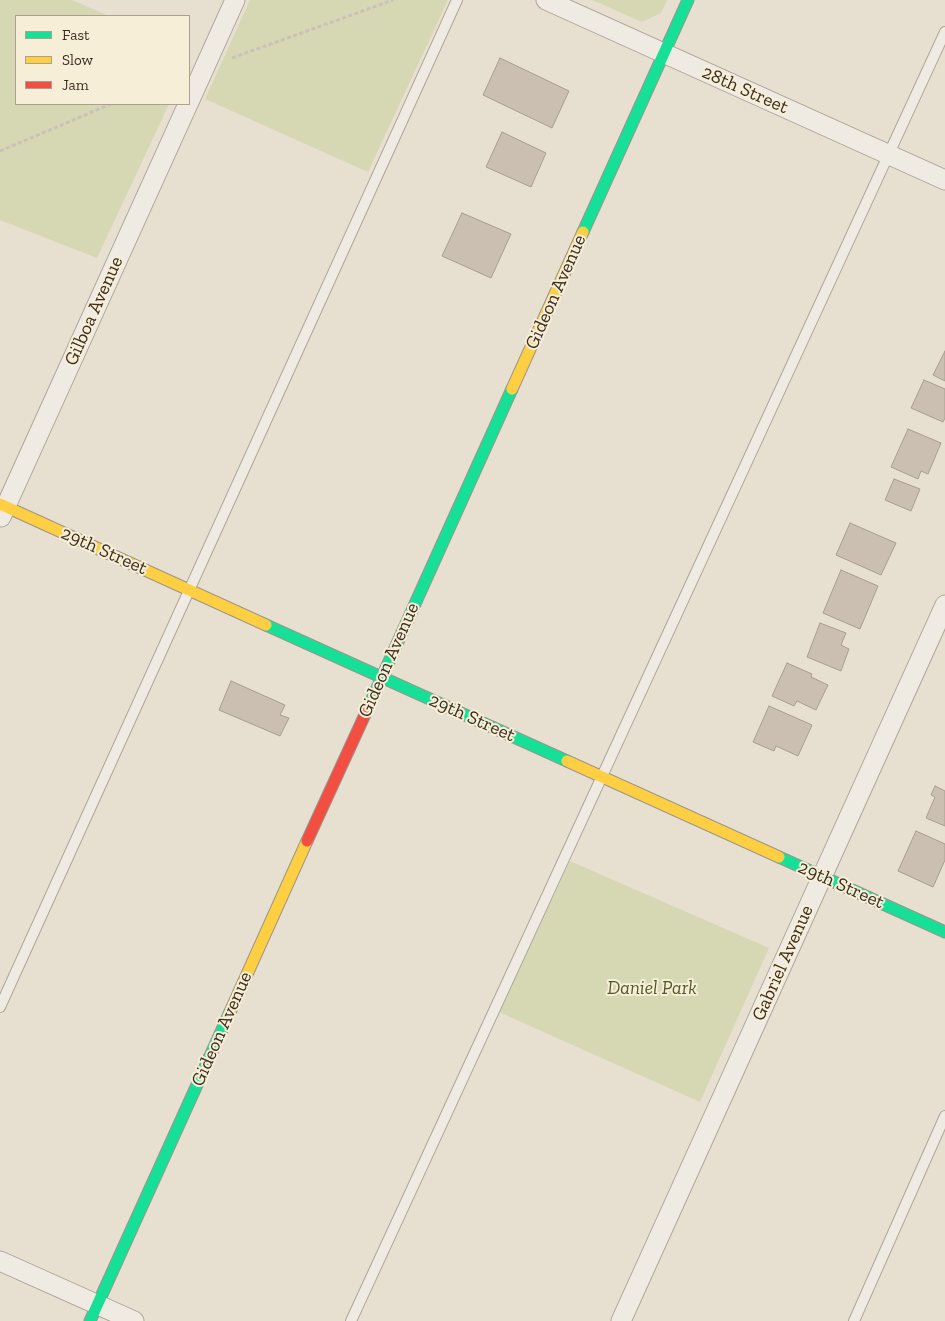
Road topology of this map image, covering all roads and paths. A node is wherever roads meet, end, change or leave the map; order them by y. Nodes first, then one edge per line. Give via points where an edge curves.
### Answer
1 (235, 0) edge
2 (393, 0) edge
3 (457, 0) edge
4 (546, 0) edge
5 (688, 0) edge
6 (945, 32) edge
7 (664, 53) junction
8 (204, 68) junction
9 (190, 99) edge
10 (109, 105) edge
11 (187, 105) edge
12 (0, 151) edge
13 (888, 155) junction
14 (945, 180) edge
15 (2, 510) edge
16 (189, 590) junction
17 (945, 605) edge
18 (381, 677) junction
19 (602, 777) junction
20 (822, 877) junction
21 (945, 932) edge
22 (0, 1007) edge
23 (945, 1116) edge
24 (0, 1261) edge
25 (93, 1313) edge
26 (134, 1321) edge
27 (351, 1321) edge
28 (621, 1321) edge
29 (854, 1321) edge

1 - 8 street, Gilboa Avenue
2 - 8 path
3 - 16 lane
4 - 7 street, 28th Street
5 - 7 street, Gideon Avenue
6 - 13 lane
7 - 13 street, 28th Street
7 - 18 street, Gideon Avenue
8 - 9 street, Gilboa Avenue
10 - 12 path
11 - 15 street, Gilboa Avenue
13 - 14 street, 28th Street
13 - 19 lane
15 - 16 street, 29th Street
16 - 18 street, 29th Street
16 - 22 lane
17 - 20 street, Gabriel Avenue
18 - 19 street, 29th Street
18 - 25 street, Gideon Avenue
19 - 20 street, 29th Street
19 - 27 lane
20 - 21 street, 29th Street
20 - 28 street, Gabriel Avenue
23 - 29 lane
24 - 25 street
25 - 26 street

